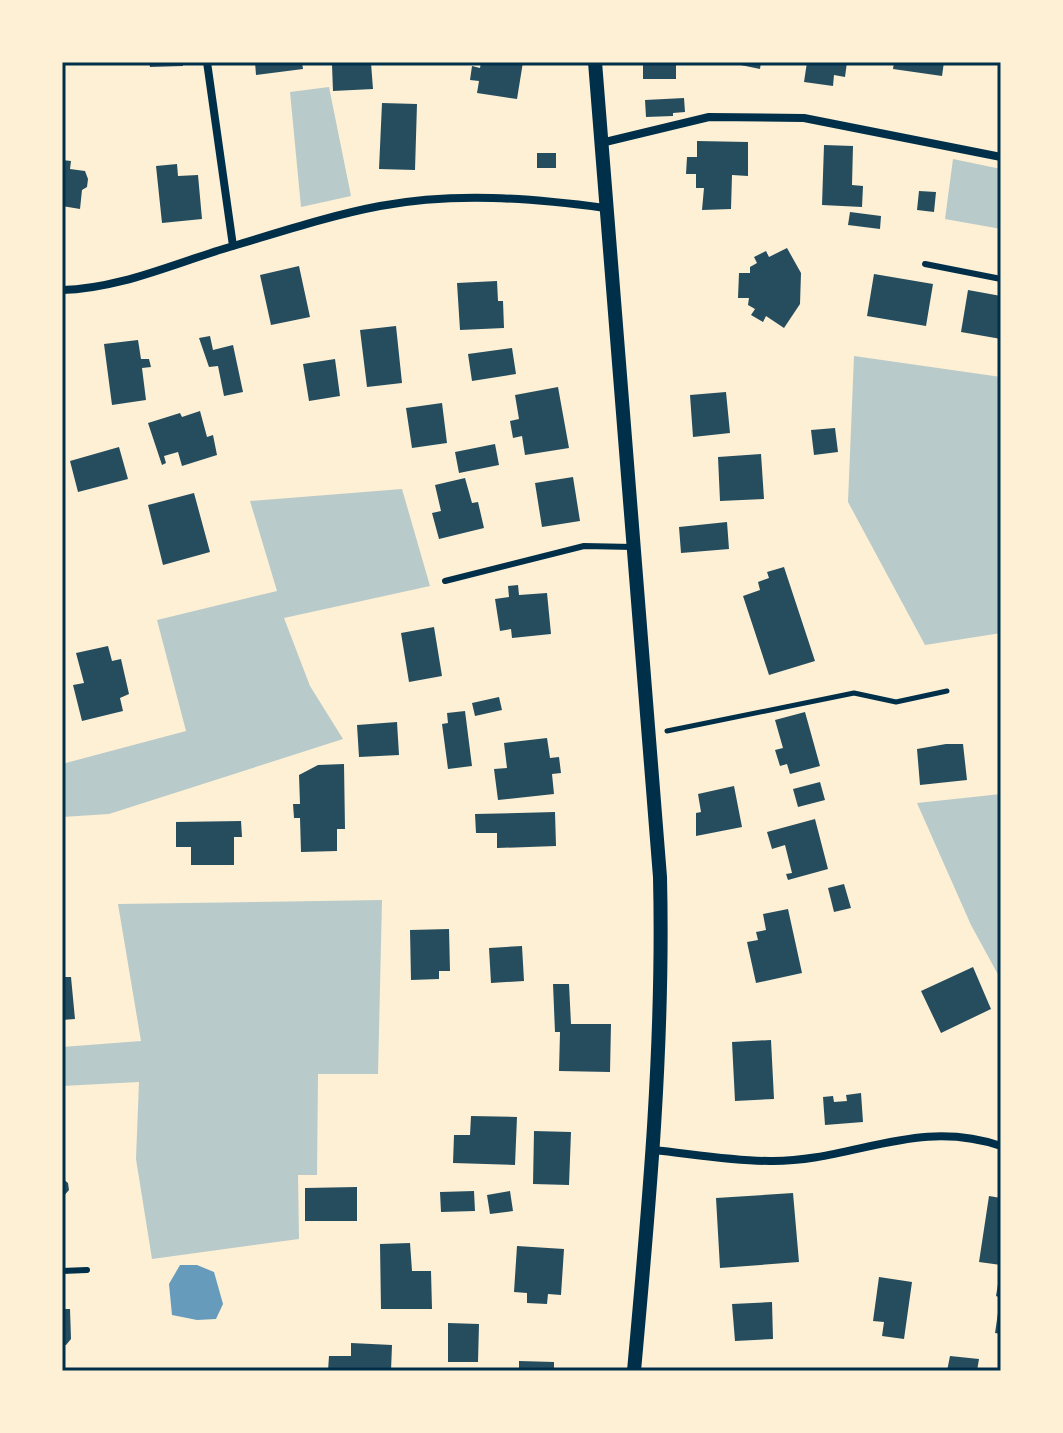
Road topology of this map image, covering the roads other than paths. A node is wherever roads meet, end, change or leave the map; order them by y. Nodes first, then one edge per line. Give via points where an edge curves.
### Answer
1 (207, 62) edge
2 (595, 62) edge
3 (600, 144) junction
4 (1001, 157) edge
5 (605, 208) junction
6 (233, 246) junction
7 (925, 264) dead end
8 (1001, 279) edge
9 (62, 290) edge
10 (634, 547) junction
11 (445, 581) dead end
12 (1001, 1146) edge
13 (654, 1150) junction
14 (87, 1270) dead end
15 (62, 1271) edge
16 (634, 1371) edge

1 - 6 street
2 - 3 street
3 - 4 street via 709,117 804,118
3 - 5 street
5 - 6 street via 517,197 442,199 379,206
5 - 10 street
6 - 9 street via 90,290
7 - 8 lane
10 - 11 lane via 584,546
10 - 13 street via 661,944
12 - 13 street via 968,1137 919,1136 771,1162
13 - 16 street
14 - 15 lane

